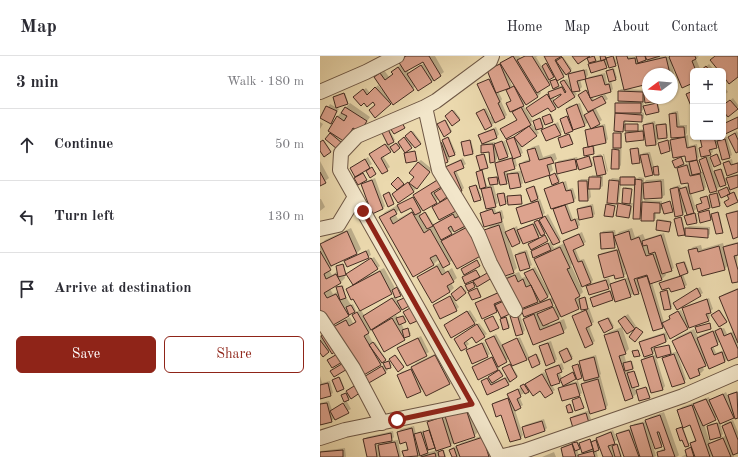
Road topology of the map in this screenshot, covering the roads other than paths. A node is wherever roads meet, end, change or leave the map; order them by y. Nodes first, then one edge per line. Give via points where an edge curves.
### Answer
1 (397, 56) edge
2 (492, 56) edge
3 (320, 92) edge
4 (425, 107) junction
5 (355, 198) junction
6 (320, 229) edge
7 (515, 310) dead end
8 (320, 318) edge
9 (738, 372) edge
10 (472, 404) junction
11 (382, 423) junction
12 (320, 438) edge

1 - 3 street
2 - 4 street via 490,61
4 - 5 street via 357,136 341,153 340,170
4 - 7 street via 439,170 478,234
5 - 6 street via 338,225
5 - 10 street
8 - 11 street via 353,368
9 - 10 street via 683,396 524,451 499,457
10 - 11 street
11 - 12 street

